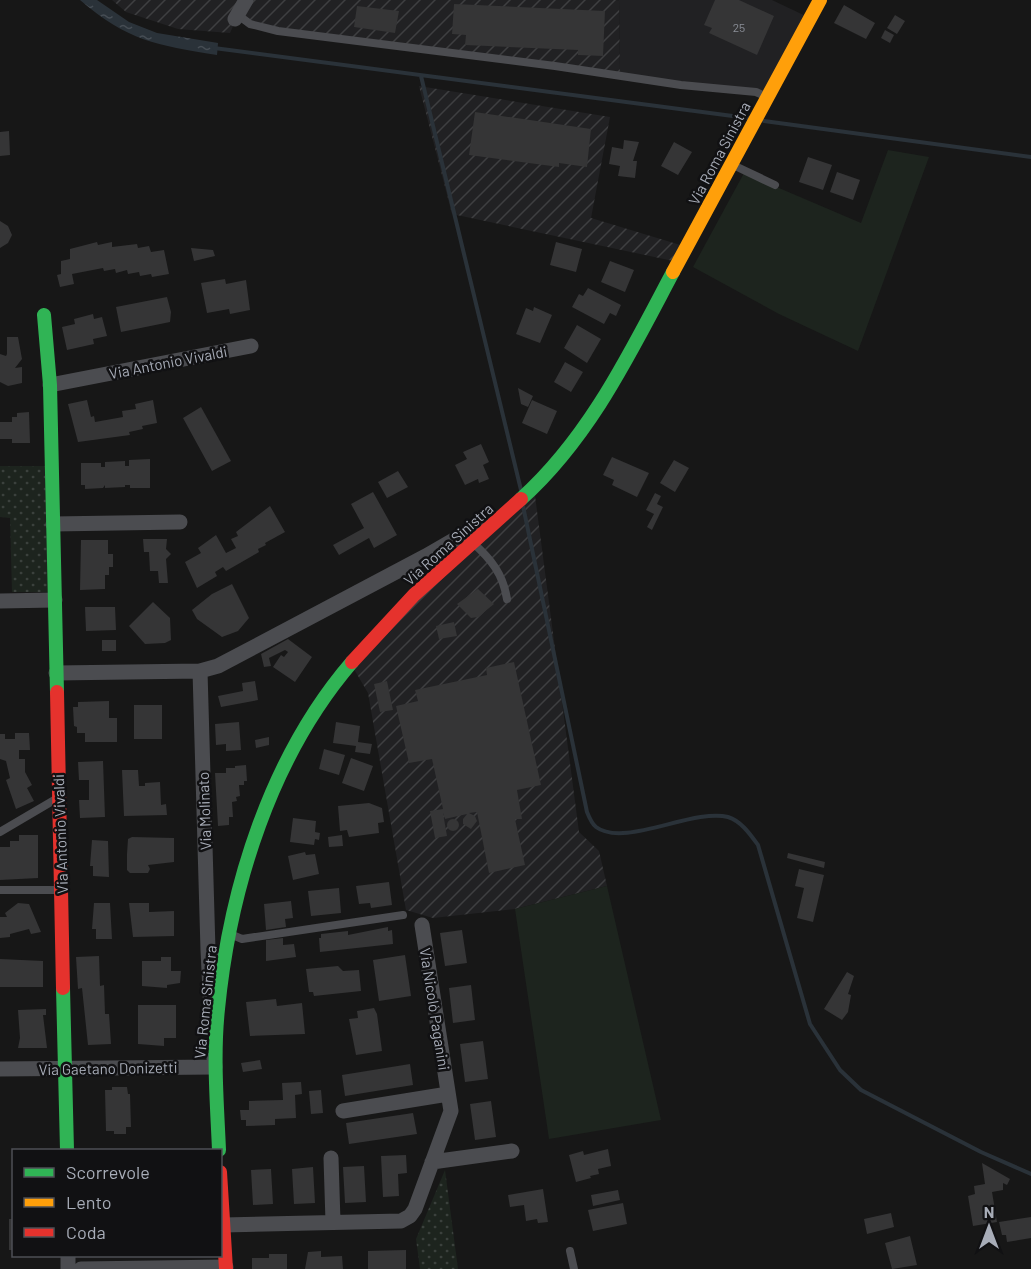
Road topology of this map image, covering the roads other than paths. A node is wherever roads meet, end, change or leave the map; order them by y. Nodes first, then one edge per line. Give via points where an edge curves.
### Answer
1 (246, 0) edge
2 (820, 0) edge
3 (237, 17) joint
4 (766, 100) junction
5 (732, 165) junction
6 (775, 184) dead end
7 (44, 315) dead end
8 (251, 346) dead end
9 (50, 385) junction
10 (518, 504) junction
11 (180, 522) dead end
12 (53, 524) junction
13 (472, 542) junction
14 (426, 556) junction
15 (445, 566) junction
16 (507, 599) dead end
17 (55, 600) junction
18 (0, 601) edge
19 (200, 671) junction
20 (56, 673) junction
21 (59, 798) junction
22 (0, 832) edge
23 (0, 890) edge
24 (63, 890) junction
25 (403, 915) dead end
26 (422, 925) dead end
27 (230, 934) junction
28 (208, 950) junction
29 (225, 958) junction
30 (215, 1067) junction
31 (66, 1068) junction
32 (0, 1069) edge
33 (448, 1094) junction
34 (343, 1111) dead end
35 (66, 1149) edge
36 (219, 1149) edge
37 (512, 1151) dead end
38 (331, 1158) dead end
39 (432, 1162) junction
40 (222, 1207) edge
41 (333, 1222) junction
42 (223, 1225) junction
43 (570, 1251) dead end
44 (226, 1268) edge
45 (81, 1269) edge
46 (574, 1269) edge

1 - 3 street
2 - 4 street, Via Roma Sinistra
3 - 4 lane via 278,31 756,92
4 - 5 street, Via Roma Sinistra
5 - 6 lane
5 - 10 street, Via Roma Sinistra via 592,416 558,462
7 - 9 street, Via Antonio Vivaldi
8 - 9 street, Via Antonio Vivaldi
9 - 12 street, Via Antonio Vivaldi
10 - 13 street, Via Roma Sinistra
10 - 14 street
11 - 12 street
12 - 17 street, Via Antonio Vivaldi
13 - 15 street, Via Roma Sinistra
13 - 16 lane via 494,564
14 - 15 street
14 - 19 street via 237,656
15 - 27 street, Via Roma Sinistra via 366,645 311,719 273,791 255,836
17 - 18 street
17 - 20 street, Via Antonio Vivaldi
19 - 20 street
19 - 28 street, Via Molinato
20 - 21 street, Via Antonio Vivaldi
21 - 22 lane
21 - 24 street, Via Antonio Vivaldi
23 - 24 lane
24 - 31 street, Via Antonio Vivaldi
25 - 27 lane via 242,939
26 - 33 street, Via Nicolò Paganini
27 - 29 street, Via Roma Sinistra
28 - 29 street
28 - 30 street, Via Molinato
29 - 30 street, Via Roma Sinistra
30 - 31 street, Via Gaetano Donizetti
30 - 36 street, Via Roma Sinistra
31 - 32 street, Via Gaetano Donizetti
31 - 35 street, Via Antonio Vivaldi
33 - 34 street
33 - 39 street, Via Nicolò Paganini via 451,1111
37 - 39 street
38 - 41 street
39 - 41 street, Via Nicolò Paganini via 410,1216 401,1221
40 - 42 street
41 - 42 street, Via Nicolò Paganini
42 - 44 street
43 - 46 lane
44 - 45 street

